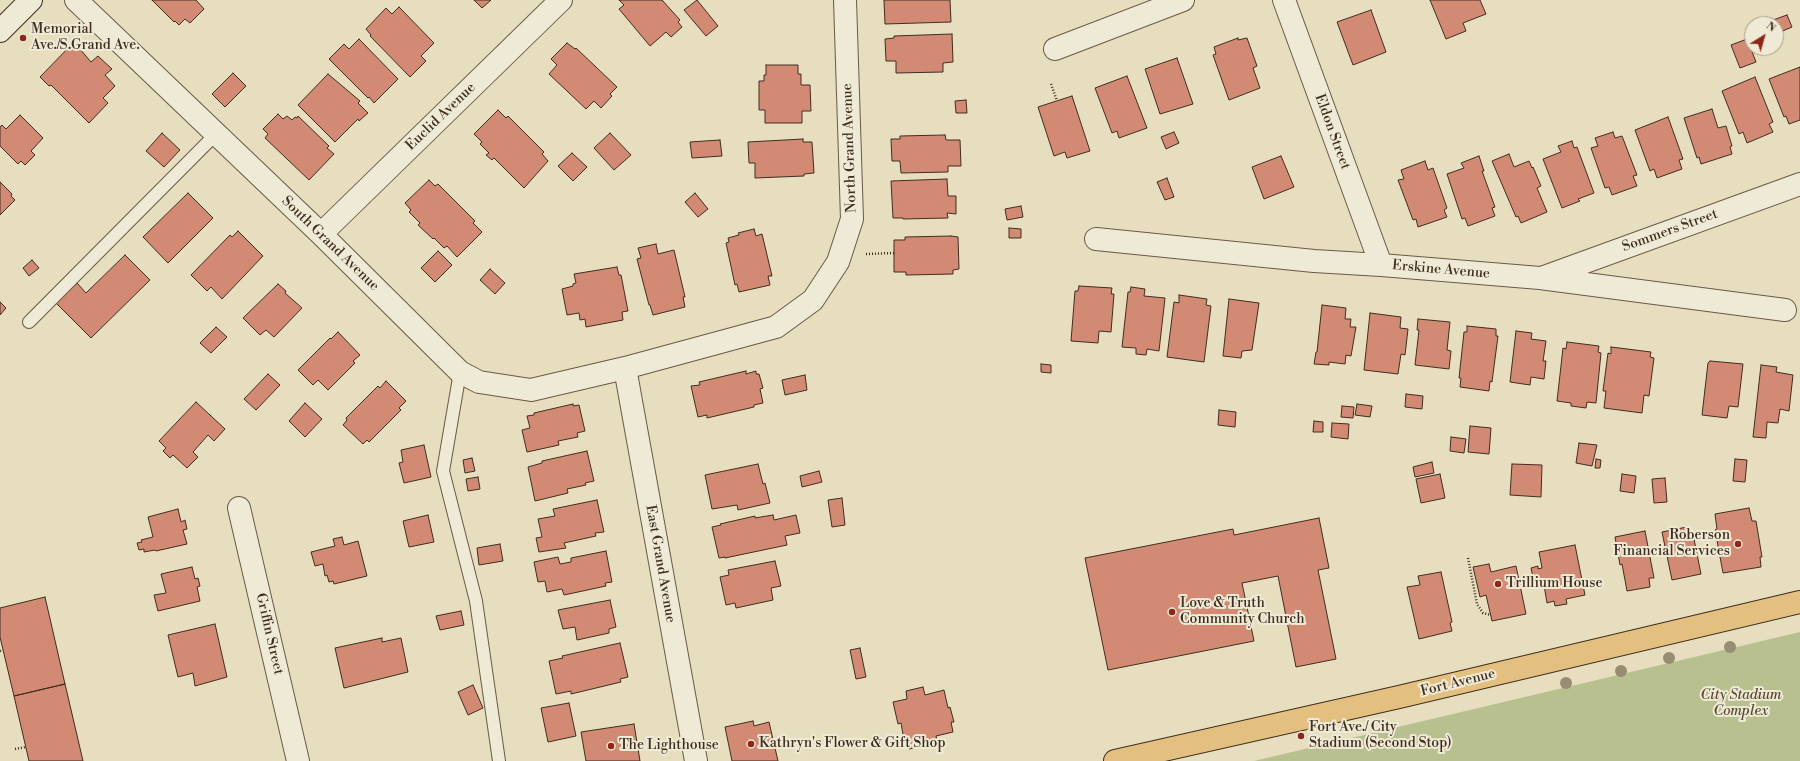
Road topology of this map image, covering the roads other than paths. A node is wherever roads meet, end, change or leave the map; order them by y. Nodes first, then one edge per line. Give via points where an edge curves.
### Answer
1 (31, 0) edge
2 (76, 0) edge
3 (561, 0) edge
4 (845, 0) edge
5 (1183, 0) edge
6 (1284, 0) edge
7 (0, 31) edge
8 (1055, 49) dead end
9 (216, 134) junction
10 (1800, 184) edge
11 (321, 234) junction
12 (1096, 238) dead end
13 (1381, 265) junction
14 (1540, 278) junction
15 (1785, 310) dead end
16 (29, 322) dead end
17 (625, 368) junction
18 (460, 372) junction
19 (239, 508) dead end
20 (1800, 602) edge
21 (298, 761) edge
22 (499, 761) edge
23 (696, 761) edge
24 (1115, 761) edge

1 - 7 street
2 - 9 street, South Grand Avenue
3 - 11 street, Euclid Avenue
4 - 17 street, North Grand Avenue via 852,219 838,262 814,300 776,327
5 - 8 street
6 - 13 street, Eldon Street
9 - 11 street, South Grand Avenue
9 - 16 lane
10 - 14 street, Sommers Street
11 - 18 street, South Grand Avenue
12 - 13 street, Erskine Avenue via 1314,261
13 - 14 street, Erskine Avenue
14 - 15 street, Erskine Avenue
17 - 18 street, South Grand Avenue via 531,390 479,382
17 - 23 street, East Grand Avenue
18 - 22 lane via 443,471 476,601
19 - 21 street, Griffin Street
20 - 24 main road, Fort Avenue via 1400,697

